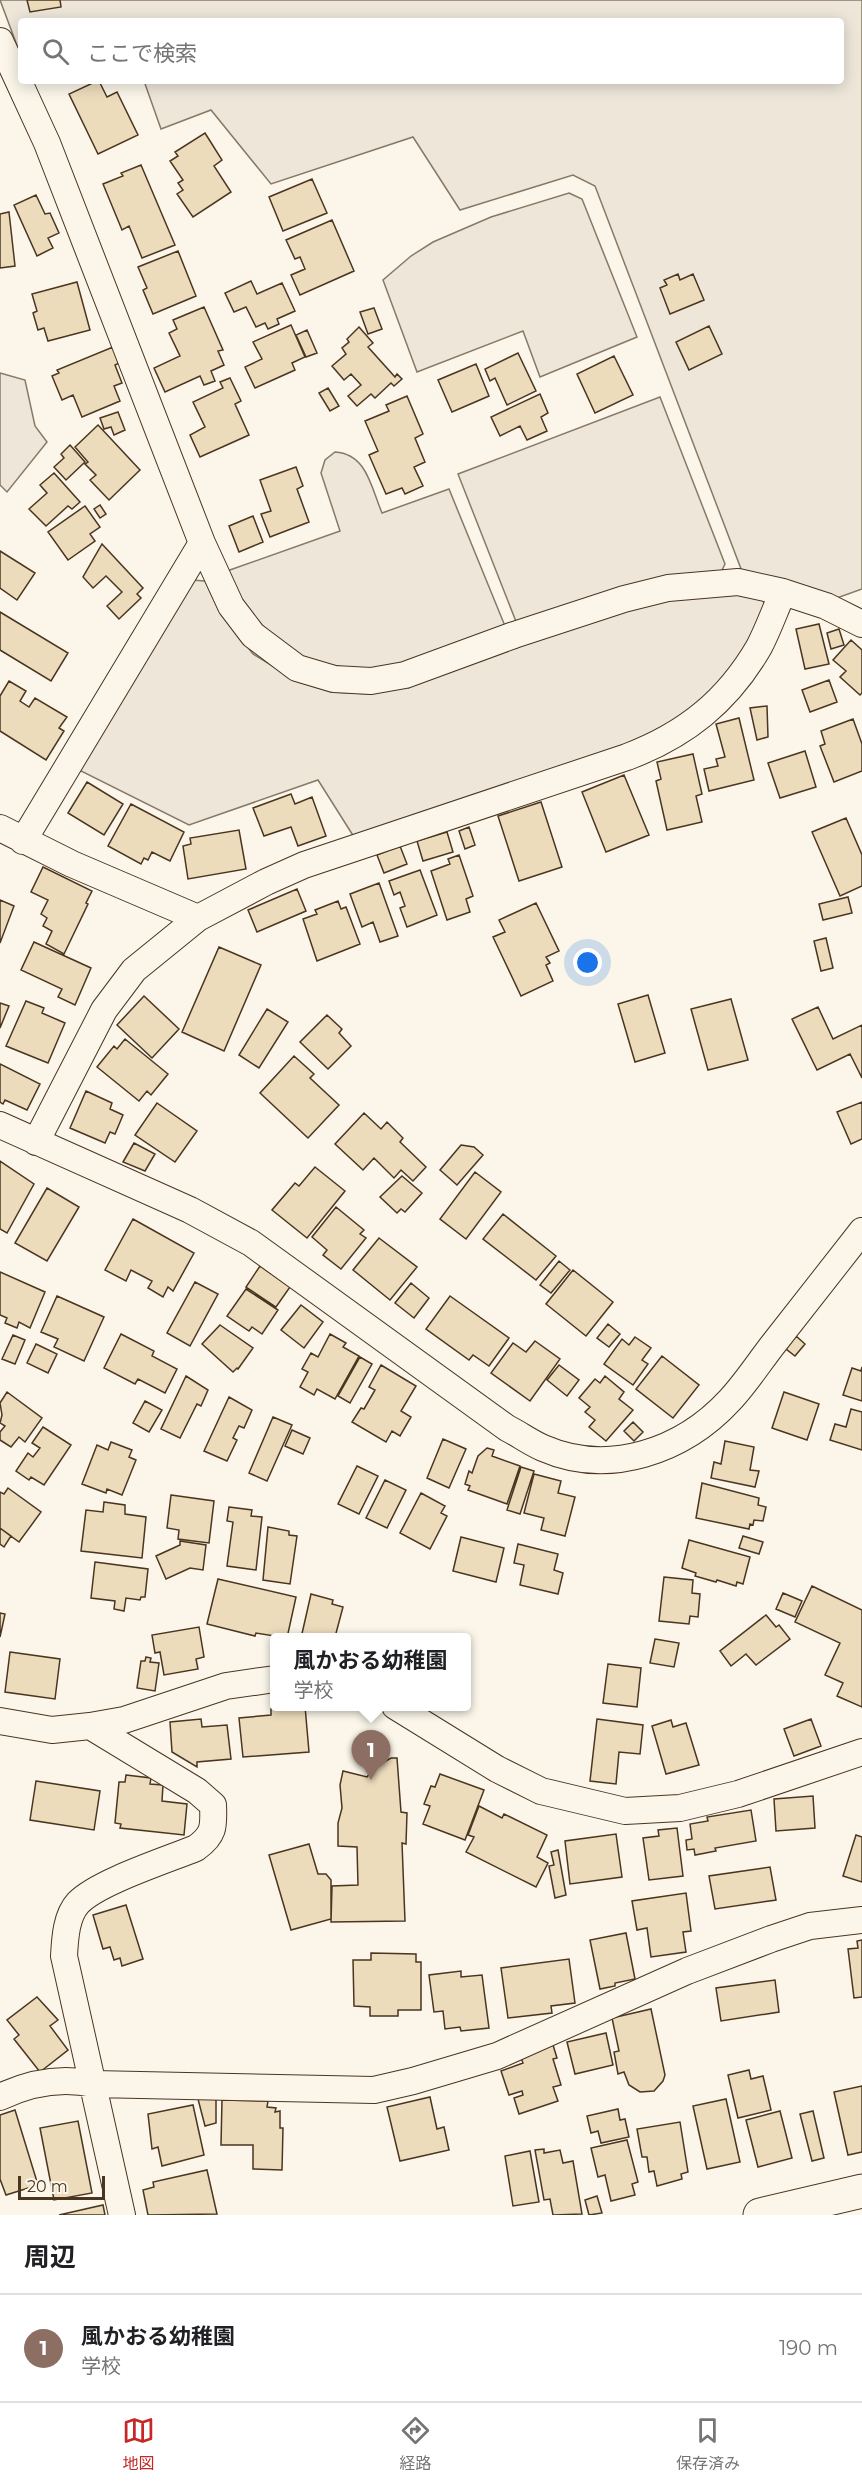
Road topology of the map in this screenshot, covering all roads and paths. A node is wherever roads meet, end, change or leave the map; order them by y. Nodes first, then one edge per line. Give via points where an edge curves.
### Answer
1 (0, 41) edge
2 (18, 80) edge
3 (20, 84) edge
4 (202, 543) junction
5 (783, 592) junction
6 (862, 624) edge
7 (0, 828) edge
8 (23, 840) junction
9 (198, 918) junction
10 (0, 1125) edge
11 (36, 1142) junction
12 (862, 1230) edge
13 (270, 1680) edge
14 (401, 1711) edge
15 (0, 1721) edge
16 (90, 1726) junction
17 (862, 1752) edge
18 (862, 1920) edge
19 (94, 2084) junction
20 (0, 2097) edge
21 (862, 2191) edge
22 (122, 2215) edge
23 (760, 2215) edge

1 - 2 street
3 - 4 street via 47,142
4 - 5 street via 231,606 253,635 297,668 334,679 371,681 405,675 525,631 668,588 738,582
4 - 8 street
5 - 6 street via 826,606
5 - 9 street via 743,672 720,700 674,737 627,757 304,865
7 - 8 street
8 - 9 street
9 - 11 street via 134,970 104,1010
10 - 11 street
11 - 12 street via 190,1210 251,1243 507,1428 542,1448 584,1458 636,1458 666,1448 693,1432 729,1401
13 - 16 street via 226,1686 124,1720
14 - 17 street via 541,1791 626,1811 680,1808 738,1794
15 - 16 street via 52,1730
16 - 19 street via 197,1791 213,1805 214,1824 208,1839 196,1848 96,1890 77,1904 65,1933 64,1956
18 - 19 street via 810,1926 771,1939 687,1971 497,2056 374,2090
19 - 20 street via 76,2080 30,2085
19 - 22 street
21 - 23 street

